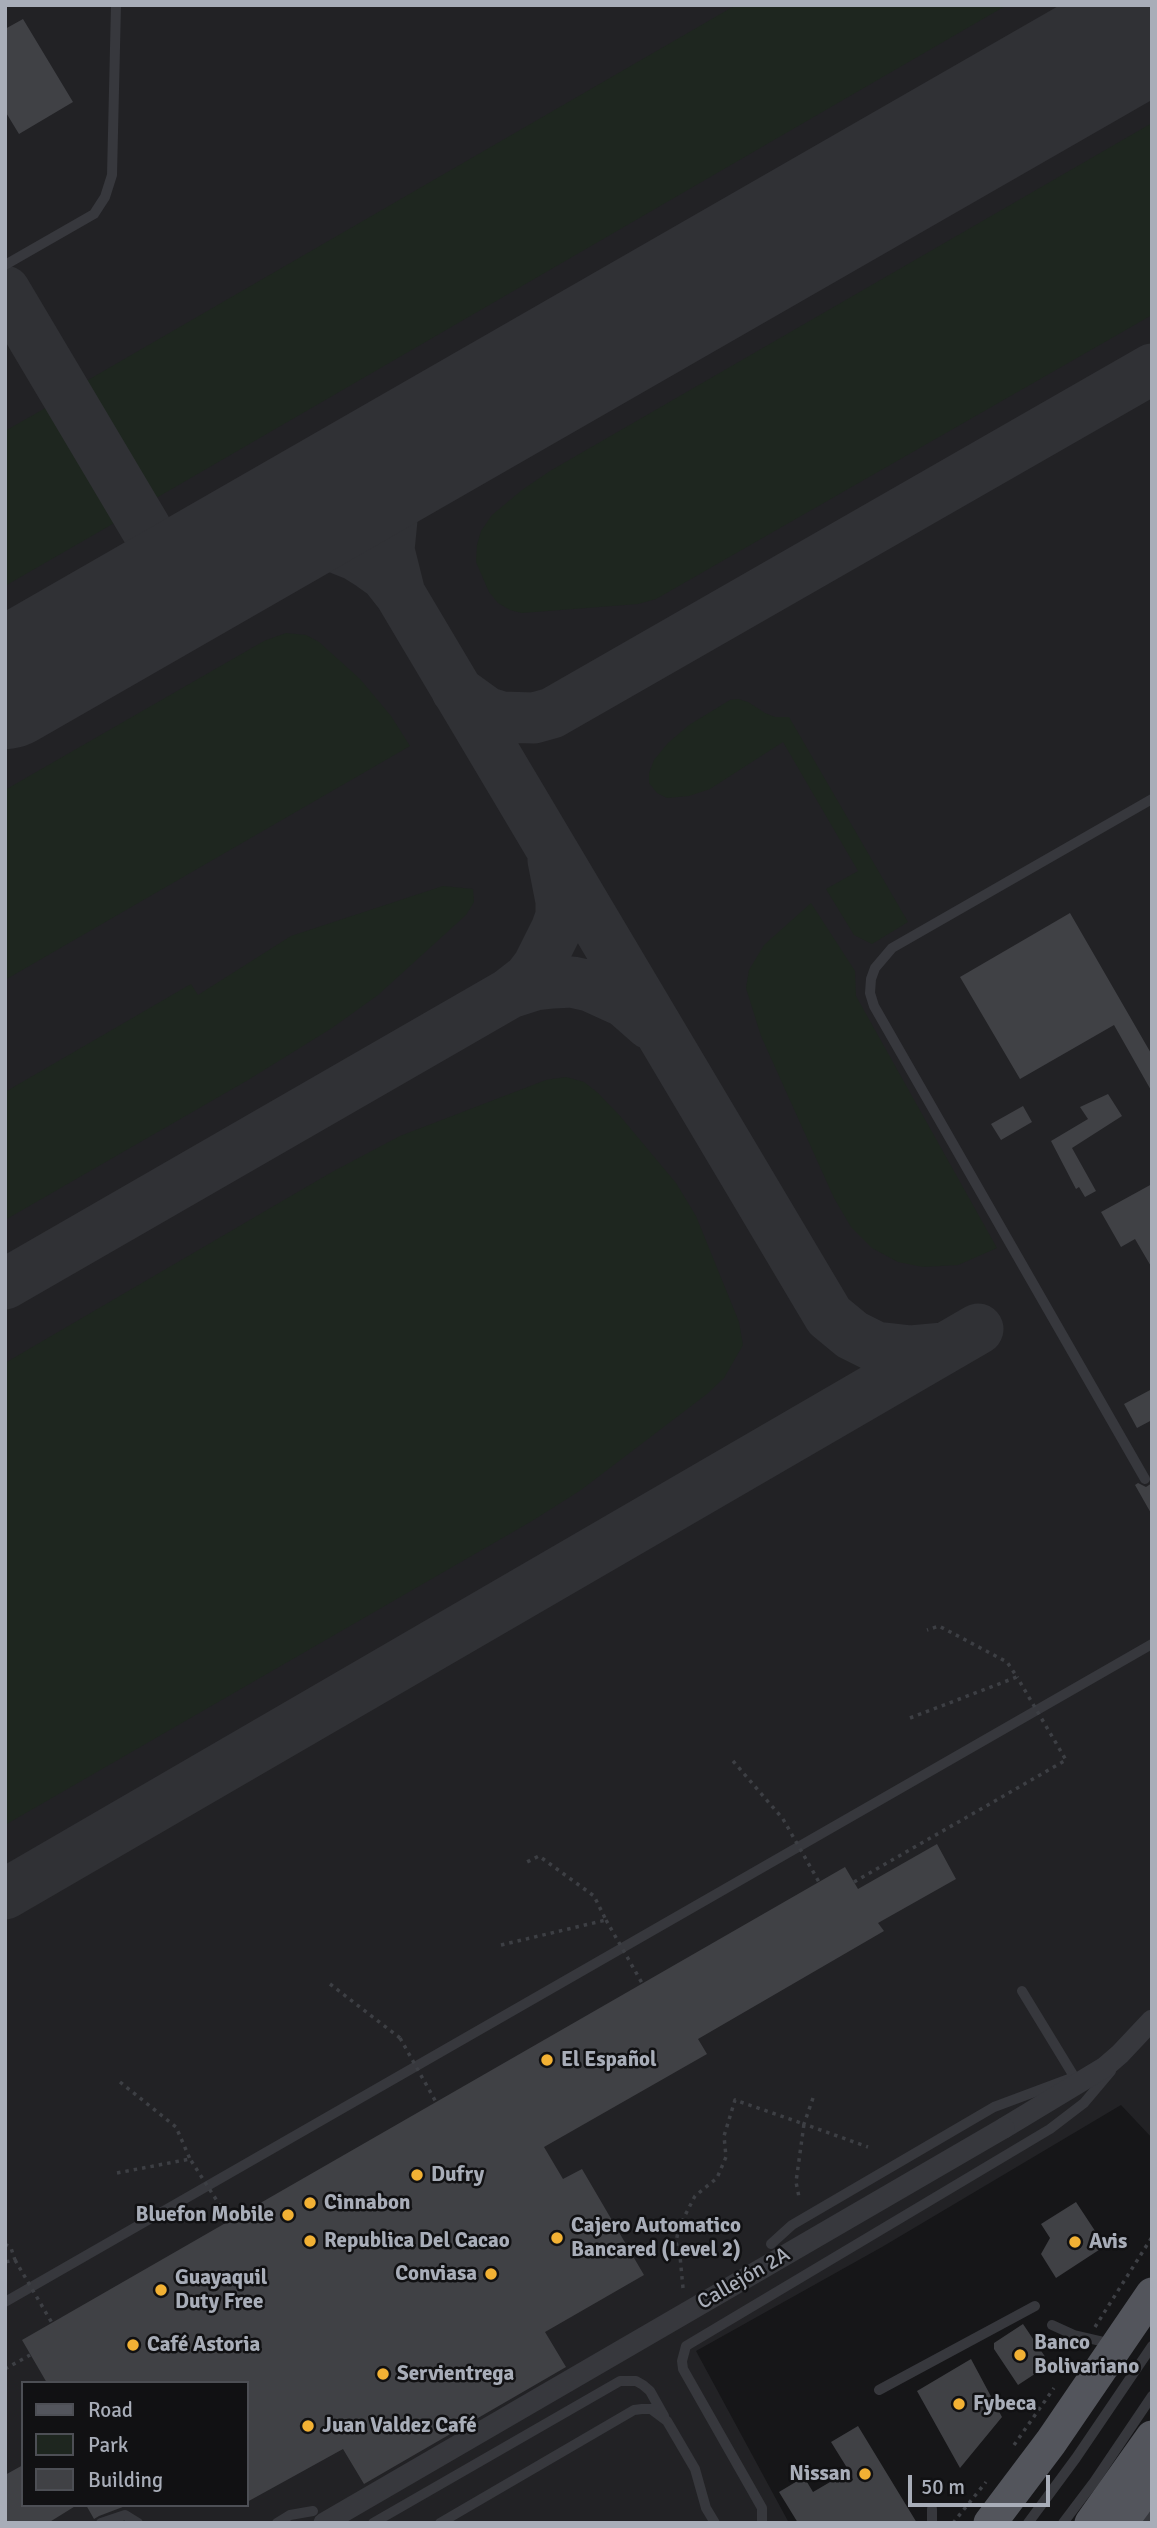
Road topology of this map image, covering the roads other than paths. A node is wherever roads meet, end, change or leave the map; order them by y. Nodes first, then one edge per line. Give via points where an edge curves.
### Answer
1 (116, 5) edge
2 (5, 265) edge
3 (1152, 799) edge
4 (1145, 1479) dead end
5 (1152, 1644) edge
6 (1023, 1991) dead end
7 (1149, 2024) edge
8 (1105, 2067) junction
9 (1074, 2077) junction
10 (771, 2244) dead end
11 (1152, 2294) edge
12 (5, 2302) edge
13 (1035, 2305) dead end
14 (1052, 2325) dead end
15 (1103, 2342) junction
16 (1152, 2346) edge
17 (879, 2390) dead end
18 (1152, 2396) edge
19 (667, 2421) junction
20 (1152, 2437) edge
21 (1152, 2481) edge
22 (932, 2509) dead end
23 (319, 2517) edge
24 (1133, 2518) edge
25 (101, 2523) edge
26 (138, 2523) edge
27 (277, 2523) edge
28 (373, 2523) edge
29 (440, 2523) edge
30 (715, 2523) edge
31 (762, 2523) edge
32 (932, 2523) edge
33 (990, 2523) edge
34 (1028, 2523) edge
35 (1063, 2523) edge
36 (1091, 2523) edge

1 - 2 lane via 112,175 105,197 93,214
3 - 4 lane via 892,948 875,968 870,993
5 - 12 lane
6 - 9 lane
7 - 8 street, Callejón 2A
7 - 31 lane via 1084,2103 1051,2129 686,2346 683,2369 762,2508
8 - 9 lane
8 - 23 street, Callejón 2A, bridge
9 - 10 lane via 994,2107 792,2225
11 - 15 main road
13 - 17 lane
14 - 15 lane
15 - 33 main road via 1051,2442
16 - 34 lane
18 - 35 lane
19 - 28 lane via 643,2385 620,2381
19 - 29 lane via 651,2410 634,2410
19 - 30 lane via 695,2469
20 - 36 main road
21 - 24 main road
22 - 32 lane
23 - 27 lane via 290,2515
25 - 26 lane via 125,2515

